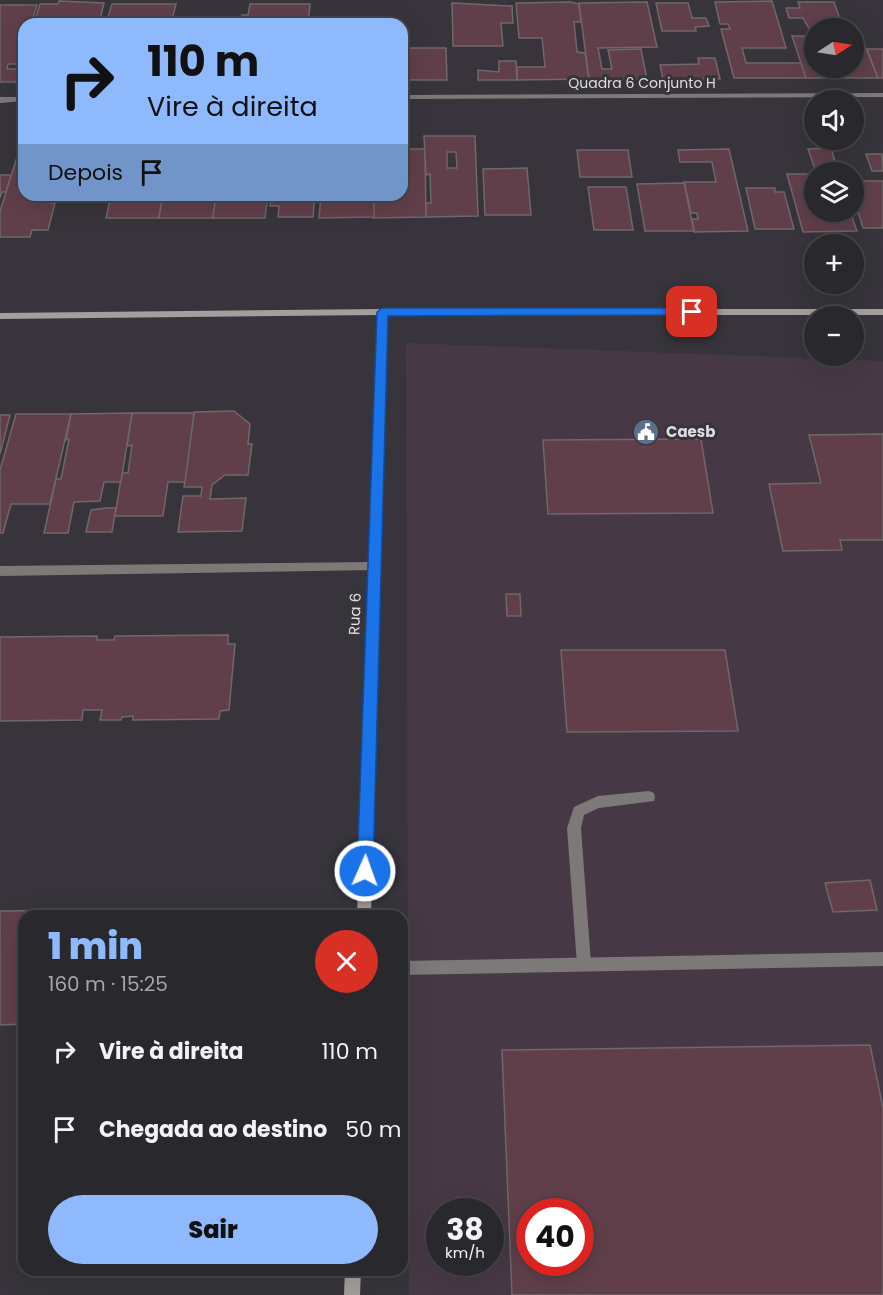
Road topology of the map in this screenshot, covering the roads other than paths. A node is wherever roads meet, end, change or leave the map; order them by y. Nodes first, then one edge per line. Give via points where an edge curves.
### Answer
1 (883, 95) edge
2 (408, 98) edge
3 (18, 99) edge
4 (0, 100) edge
5 (382, 312) junction
6 (883, 312) edge
7 (0, 316) edge
8 (374, 566) junction
9 (0, 571) edge
10 (649, 797) dead end
11 (364, 910) edge
12 (883, 959) edge
13 (584, 964) junction
14 (408, 968) edge
15 (353, 1276) edge
16 (352, 1295) edge

1 - 2 street, Quadra 6 Conjunto H
3 - 4 street
5 - 6 street
5 - 7 street
5 - 8 street, Rua 6
8 - 9 street
8 - 11 street, Rua 6
10 - 13 street via 598,802 579,811 574,828
12 - 13 street
13 - 14 street
15 - 16 street

